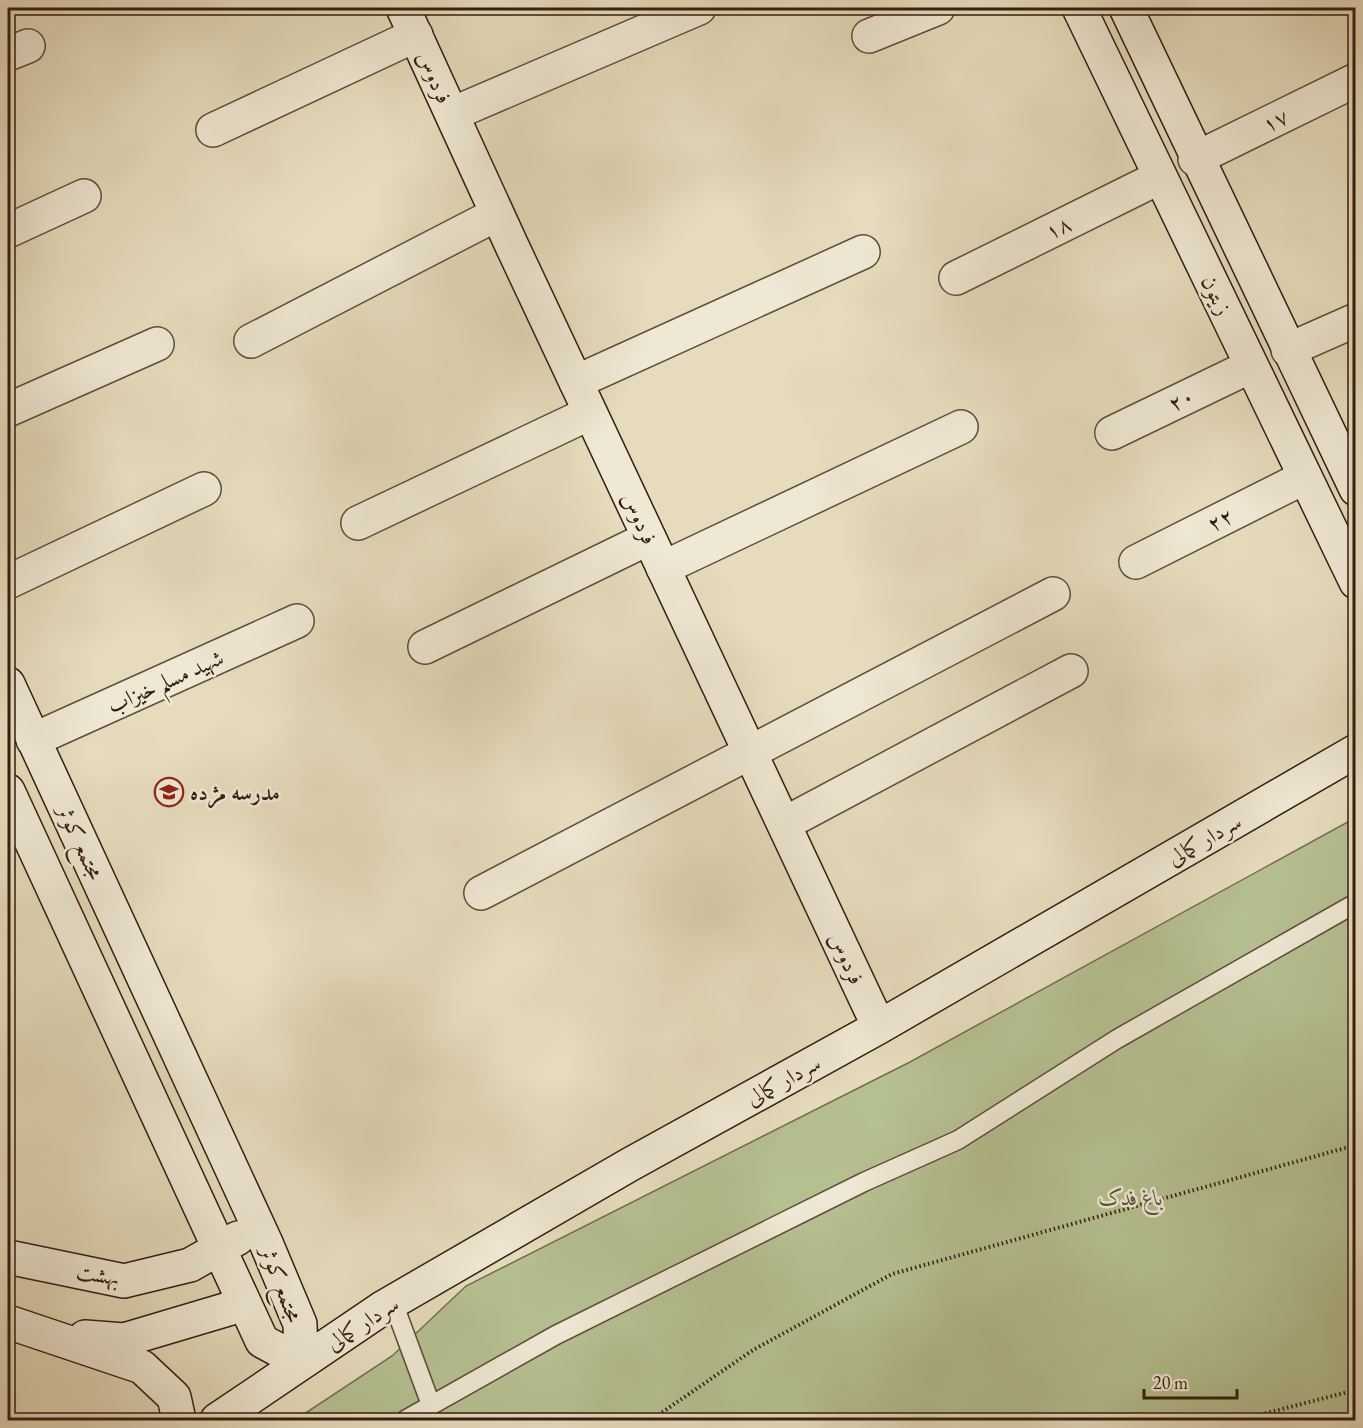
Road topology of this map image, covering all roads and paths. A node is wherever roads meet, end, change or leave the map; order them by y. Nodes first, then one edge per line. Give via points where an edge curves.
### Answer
1 (699, 8) edge
2 (938, 8) edge
3 (1079, 8) edge
4 (1126, 8) edge
5 (409, 21) edge
6 (869, 36) dead end
7 (1356, 81) edge
8 (452, 114) junction
9 (213, 130) dead end
10 (1195, 159) junction
11 (1160, 177) junction
12 (84, 196) dead end
13 (497, 214) junction
14 (8, 231) edge
15 (863, 252) dead end
16 (956, 278) dead end
17 (1356, 321) edge
18 (251, 341) dead end
19 (157, 344) dead end
20 (1288, 350) junction
21 (1251, 366) junction
22 (576, 382) junction
23 (8, 410) edge
24 (590, 413) junction
25 (961, 427) dead end
26 (1112, 433) dead end
27 (1347, 452) edge
28 (1305, 477) junction
29 (204, 489) dead end
30 (1356, 489) edge
31 (358, 523) dead end
32 (649, 538) junction
33 (1136, 562) dead end
34 (663, 568) junction
35 (8, 582) edge
36 (1356, 582) edge
37 (1053, 594) dead end
38 (297, 621) dead end
39 (425, 647) dead end
40 (1071, 671) dead end
41 (8, 684) edge
42 (20, 745) edge
43 (1356, 751) edge
44 (750, 752) junction
45 (12, 812) edge
46 (784, 824) junction
47 (481, 893) dead end
48 (1356, 903) edge
49 (151, 992) junction
50 (110, 1014) junction
51 (879, 1027) junction
52 (1356, 1145) edge
53 (258, 1227) junction
54 (219, 1248) junction
55 (8, 1257) edge
56 (393, 1302) junction
57 (245, 1304) junction
58 (8, 1322) edge
59 (41, 1334) junction
60 (301, 1362) junction
61 (1356, 1390) edge
62 (431, 1404) junction
63 (179, 1420) edge
64 (217, 1420) edge
65 (405, 1420) edge
66 (651, 1420) edge
67 (1239, 1420) edge

1 - 8 street
2 - 6 street
3 - 11 street, زیتون
4 - 10 street, زیتون
5 - 8 street, فردوس
5 - 9 street
7 - 10 street, ۱۷
8 - 13 street, فردوس
10 - 20 street, زیتون
11 - 16 street, ۱۸
11 - 21 street, زیتون
12 - 14 street
13 - 18 street
13 - 22 street, فردوس
15 - 22 street
17 - 20 street
19 - 23 street
20 - 27 street, زیتون
21 - 26 street, ۲۰
21 - 28 street, زیتون
22 - 24 street, فردوس
24 - 31 street
24 - 32 street, فردوس
25 - 34 street
27 - 30 street, زیتون
28 - 33 street, ۲۲
28 - 36 street, زیتون
29 - 35 street
32 - 34 street, فردوس
32 - 39 street
34 - 44 street, فردوس
37 - 44 street
38 - 42 street, شهید مسلم خیزاب
40 - 46 street
41 - 42 street, مجتمع کوثر
42 - 49 street, مجتمع کوثر
43 - 51 street, سردار کمالی
44 - 46 street, فردوس
44 - 47 street
45 - 50 street, مجتمع کوثر
46 - 51 street, فردوس
48 - 62 lane via 1117,1039 958,1140 864,1182 578,1325
49 - 50 street
49 - 53 street, مجتمع کوثر
50 - 54 street, مجتمع کوثر
51 - 56 street, سردار کمالی via 628,1165
52 - 66 path via 892,1274 753,1350
53 - 54 street, بهشت
53 - 60 street, مجتمع کوثر via 300,1324
54 - 55 street, بهشت via 190,1265 124,1281
54 - 57 street, مجتمع کوثر
56 - 60 street, سردار کمالی
56 - 62 lane
57 - 59 street via 124,1340
57 - 60 street, مجتمع کوثر via 262,1341
58 - 59 street
59 - 63 street via 142,1367 174,1397
60 - 64 street, سردار کمالی
61 - 67 path
62 - 65 lane

